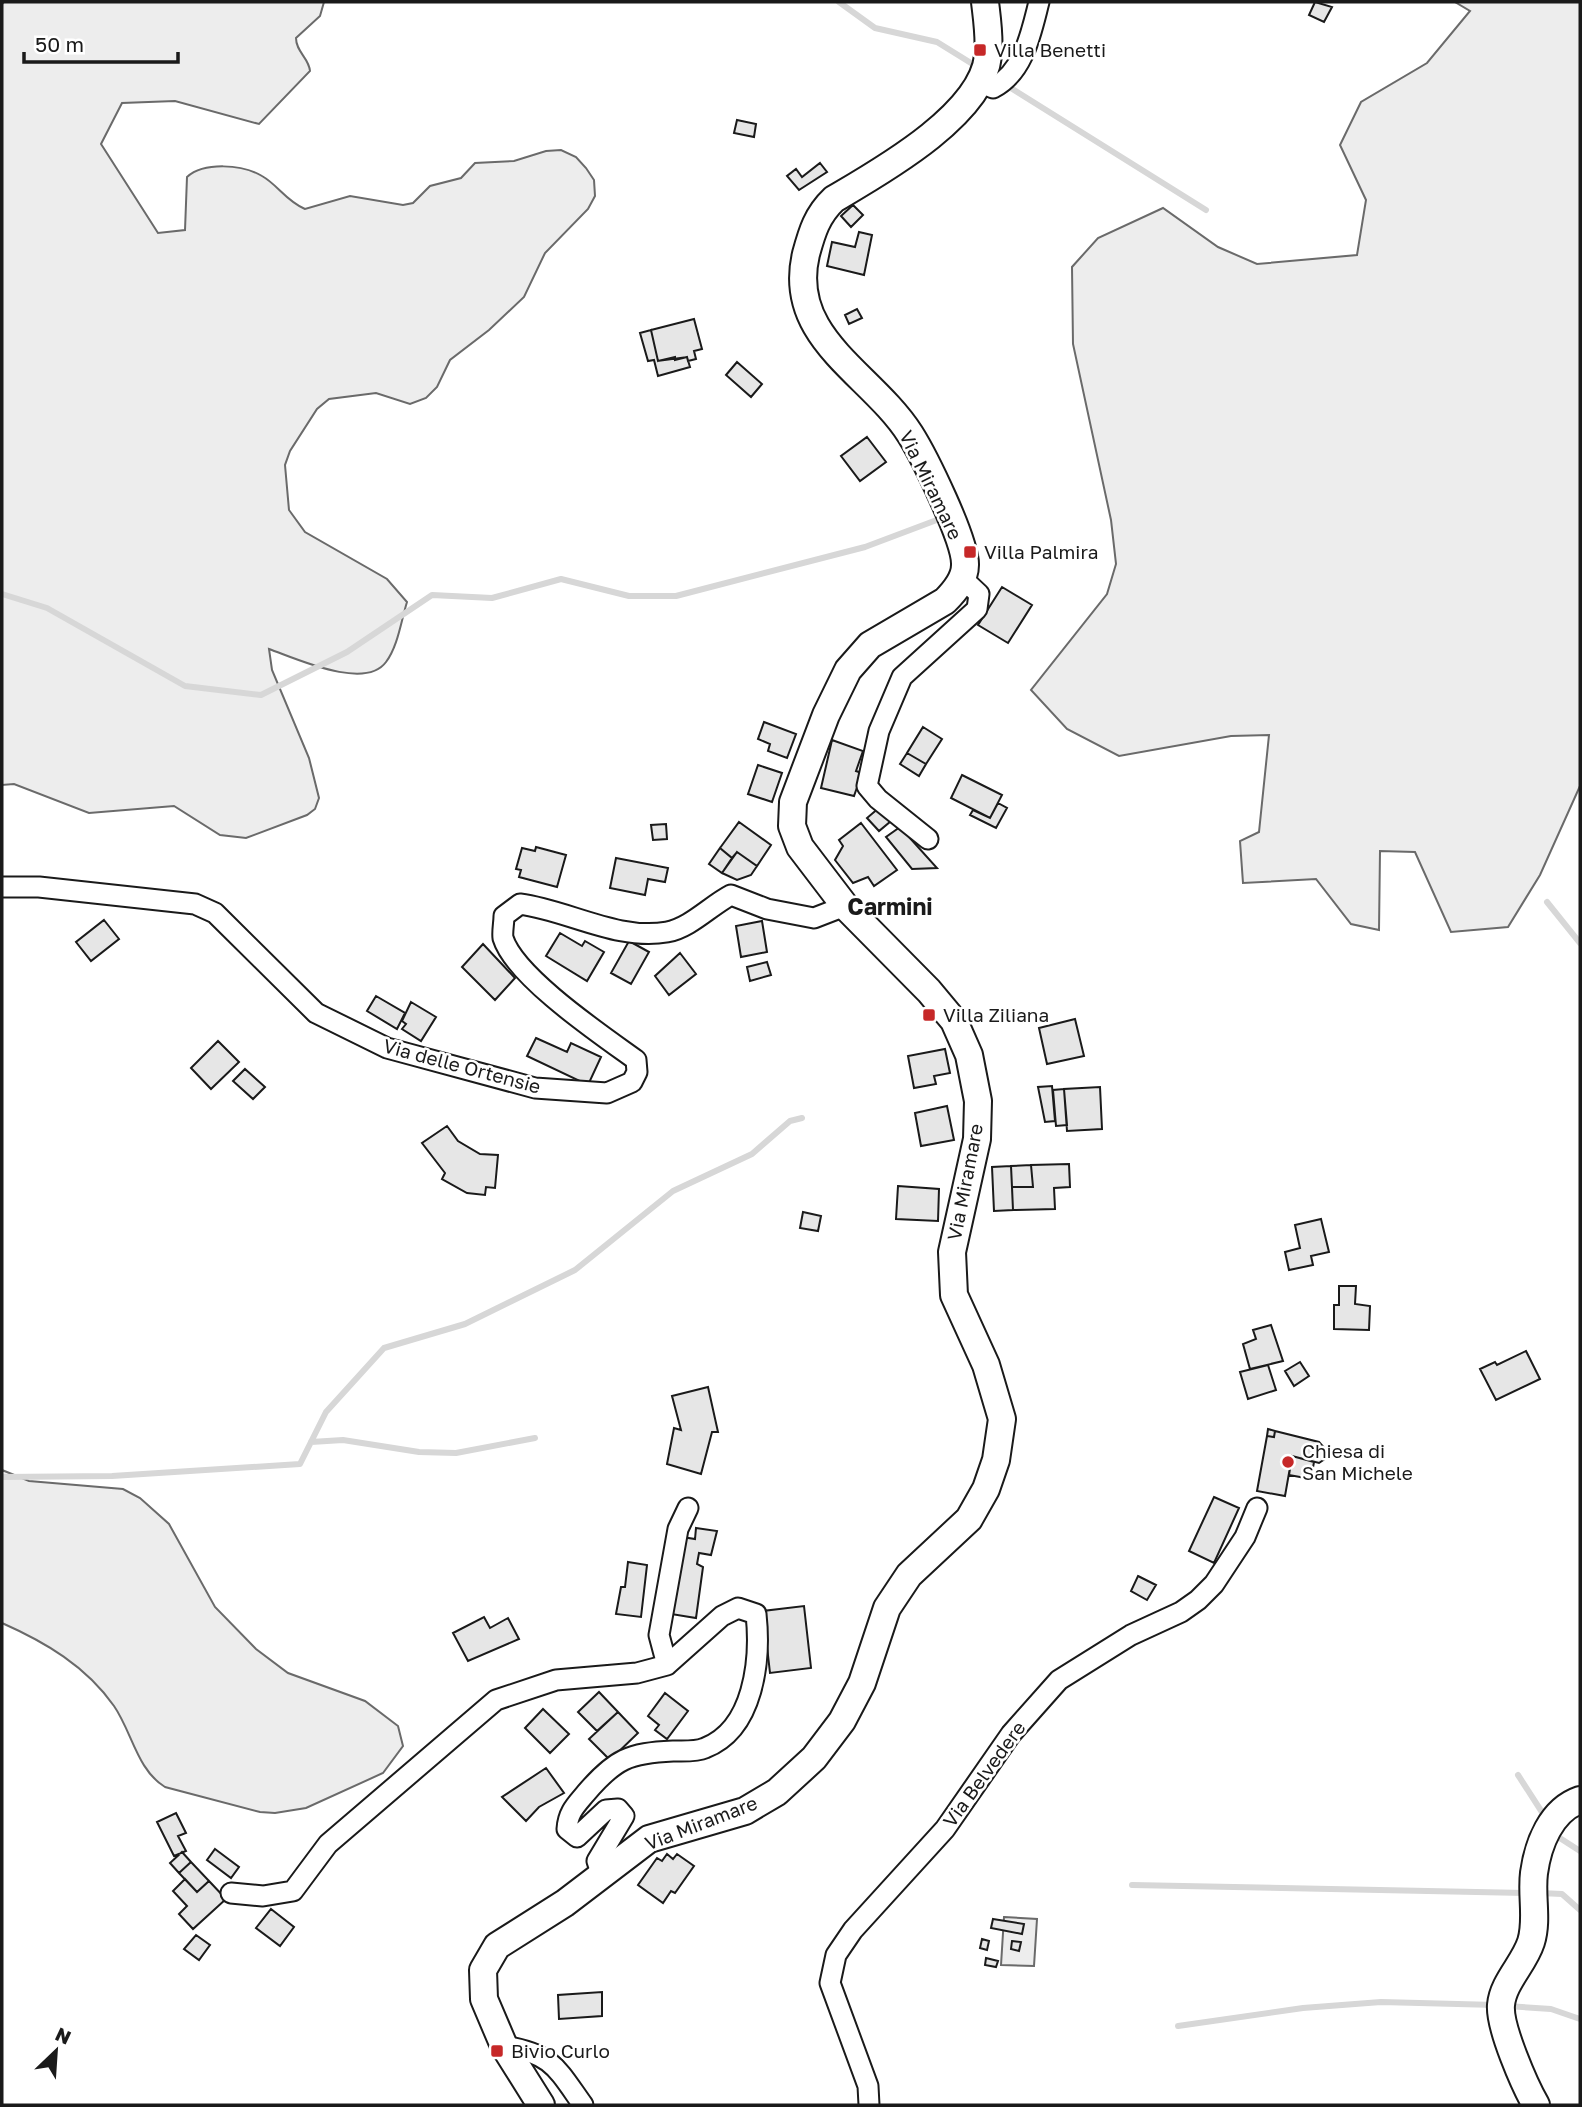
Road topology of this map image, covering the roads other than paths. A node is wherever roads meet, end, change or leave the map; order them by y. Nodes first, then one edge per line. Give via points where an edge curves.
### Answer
1 (985, 2) edge
2 (1040, 2) edge
3 (979, 82) junction
4 (962, 578) junction
5 (928, 839) dead end
6 (2, 887) edge
7 (845, 906) junction
8 (688, 1508) dead end
9 (1257, 1508) dead end
10 (667, 1665) junction
11 (1580, 1800) edge
12 (601, 1873) junction
13 (231, 1893) dead end
14 (504, 2046) junction
15 (541, 2105) edge
16 (583, 2105) edge
17 (869, 2105) edge
18 (1536, 2105) edge

1 - 3 street, Via Miramare via 988,58
2 - 3 street via 1029,41 1007,80 993,88
3 - 4 street, Via Miramare via 952,117 920,146 822,209 804,266 803,298 814,326 909,433 965,555
4 - 5 street via 979,594 977,609 902,677 879,731 867,786
4 - 7 street, Via Miramare via 945,601 870,645 848,670 793,802 792,826 800,847
6 - 7 street, Via delle Ortensie via 195,904 215,913 316,1013 387,1048 534,1088 607,1093 632,1082 636,1060 555,998 516,960 503,937 504,916 520,904 549,908 606,927 667,932 731,895 767,909 814,918
7 - 12 street, Via Miramare via 954,1021 969,1055 978,1101 977,1139 952,1252 954,1295 986,1365 1002,1419 996,1460 969,1519 909,1575 887,1608 862,1683 842,1721 814,1758 777,1792 745,1811 649,1839
8 - 10 street via 678,1529 659,1634
9 - 17 street, Via Belvedere via 1245,1537 1198,1601 1131,1634 1059,1680 1011,1734 945,1829 836,1955 830,1983 868,2086
10 - 12 street via 722,1616 738,1608 756,1614 760,1644 746,1707 726,1737 703,1750 644,1752 623,1758 568,1815 567,1829 577,1838 606,1810 618,1809 624,1816 597,1861
10 - 13 street via 637,1673 556,1680 496,1700 328,1844 293,1891 263,1896
11 - 18 street via 1548,1827 1534,1873 1531,1943 1501,2006 1511,2048
12 - 14 street, Via Miramare via 565,1903 497,1946 484,1970 484,1999
14 - 15 street, Via Miramare
14 - 16 street via 534,2051 550,2062

